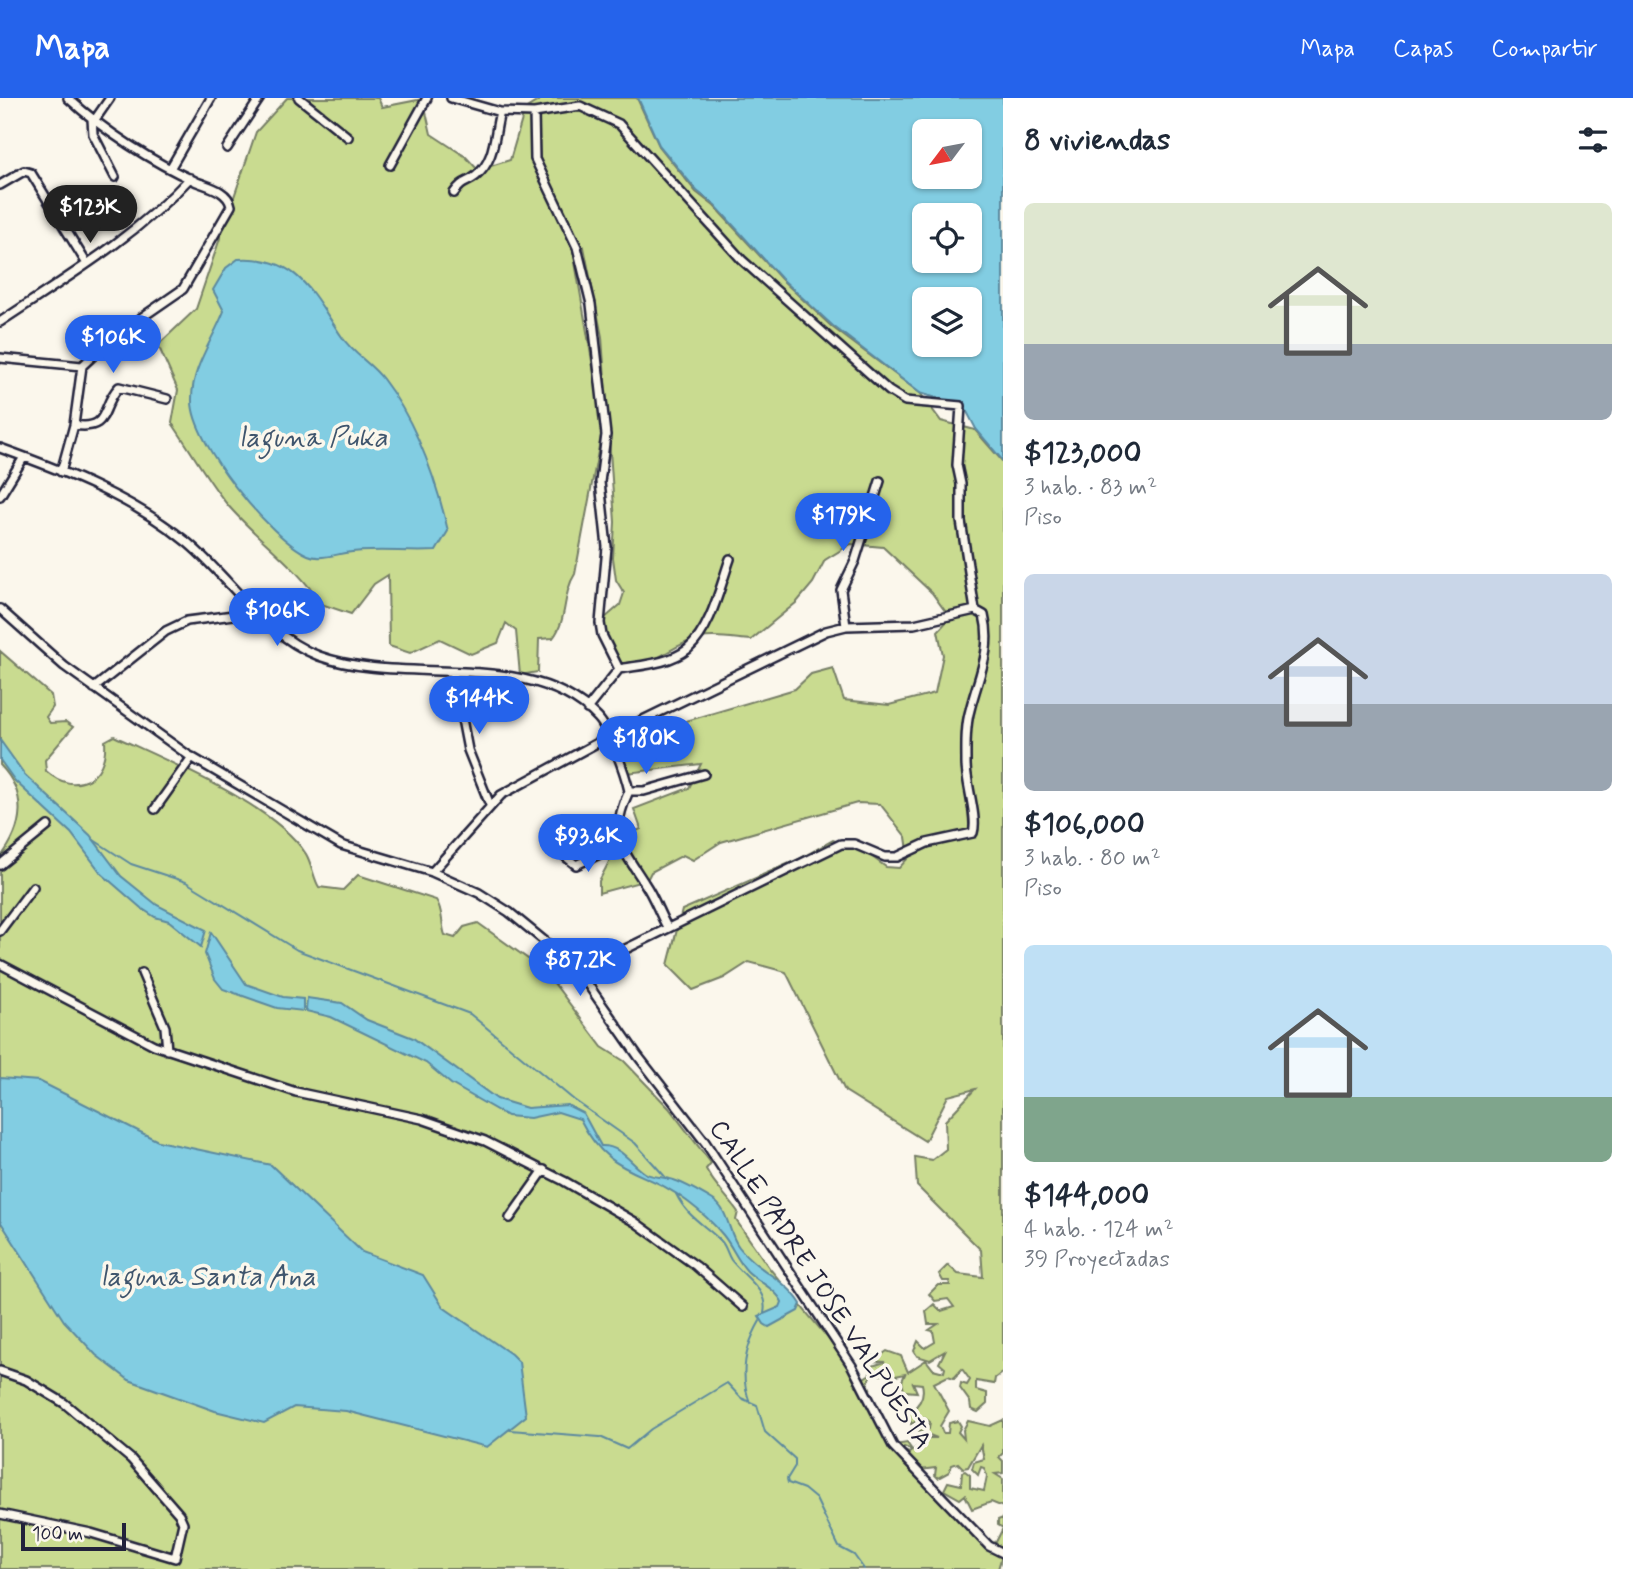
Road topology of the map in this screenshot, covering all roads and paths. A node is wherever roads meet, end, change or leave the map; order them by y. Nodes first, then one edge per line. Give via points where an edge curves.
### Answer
1 (68, 98) edge
2 (110, 98) edge
3 (211, 98) edge
4 (260, 98) edge
5 (299, 98) edge
6 (427, 98) edge
7 (451, 98) edge
8 (500, 112) junction
9 (534, 113) junction
10 (93, 120) junction
11 (348, 137) dead end
12 (227, 149) dead end
13 (390, 165) dead end
14 (171, 167) junction
15 (115, 177) dead end
16 (190, 178) junction
17 (0, 185) edge
18 (454, 193) dead end
19 (87, 264) junction
20 (0, 322) edge
21 (0, 358) edge
22 (82, 366) junction
23 (167, 399) dead end
24 (74, 425) junction
25 (0, 448) edge
26 (24, 457) junction
27 (61, 472) junction
28 (880, 481) dead end
29 (0, 496) edge
30 (730, 559) dead end
31 (0, 609) edge
32 (975, 610) junction
33 (257, 612) junction
34 (846, 626) junction
35 (618, 669) junction
36 (453, 673) junction
37 (94, 688) junction
38 (587, 709) junction
39 (608, 737) junction
40 (192, 757) junction
41 (704, 774) dead end
42 (629, 791) junction
43 (490, 805) junction
44 (155, 809) dead end
45 (48, 826) dead end
46 (619, 845) junction
47 (566, 857) dead end
48 (1, 863) edge
49 (432, 872) junction
50 (33, 887) dead end
51 (667, 928) junction
52 (0, 931) edge
53 (0, 964) edge
54 (575, 966) junction
55 (142, 973) dead end
56 (167, 1050) junction
57 (544, 1170) junction
58 (510, 1218) dead end
59 (743, 1307) dead end
60 (0, 1371) edge
61 (0, 1514) edge
62 (1003, 1553) edge

1 - 10 street
2 - 10 street
3 - 14 street
4 - 12 street
5 - 11 street
6 - 13 street
7 - 8 street
8 - 9 street
8 - 18 street via 491,156 477,176 462,182
9 - 32 street via 580,106 619,124 742,260 889,391 905,401 961,406 957,465
9 - 35 street via 535,159 577,247 591,304 606,435 600,482 607,547 600,623
10 - 14 street
10 - 15 street via 93,134
14 - 16 street
16 - 19 street via 160,208
16 - 22 street via 226,195 230,210 183,289 111,338
17 - 19 street via 28,170
19 - 20 street
21 - 22 street
22 - 24 street
23 - 24 street via 119,387 99,423
24 - 27 street
25 - 26 street
26 - 27 street
26 - 29 street
27 - 33 street via 115,495 165,526
28 - 34 street via 841,590
30 - 35 street via 707,620 689,648 659,662
31 - 37 street, CALLE PADRE JOSE VALPUESTA
32 - 34 street via 914,624
32 - 51 street via 984,615 987,642 967,736 966,785 973,833 937,840 897,857 841,844
33 - 36 street via 289,640 337,662
33 - 37 street via 187,621 166,631
34 - 39 street via 825,631
35 - 38 street
36 - 38 street via 537,683
36 - 43 street via 468,750
37 - 40 street, CALLE PADRE JOSE VALPUESTA
38 - 39 street via 603,724
39 - 42 street
39 - 43 street
40 - 44 street
40 - 49 street, CALLE PADRE JOSE VALPUESTA via 341,845
41 - 42 street
42 - 46 street via 617,824
43 - 49 street
45 - 48 street
46 - 47 street via 576,865
46 - 51 street
49 - 54 street, CALLE PADRE JOSE VALPUESTA via 457,881 509,912
50 - 52 street
51 - 54 street via 603,961
53 - 56 street
54 - 62 street, CALLE PADRE JOSE VALPUESTA via 717,1160 852,1366 893,1446 989,1546
55 - 56 street via 164,1027
56 - 57 street via 296,1092 422,1119 485,1141
57 - 58 street
57 - 59 street via 635,1222
60 - 61 street via 26,1380 64,1403 131,1459 183,1523 175,1558 91,1533

